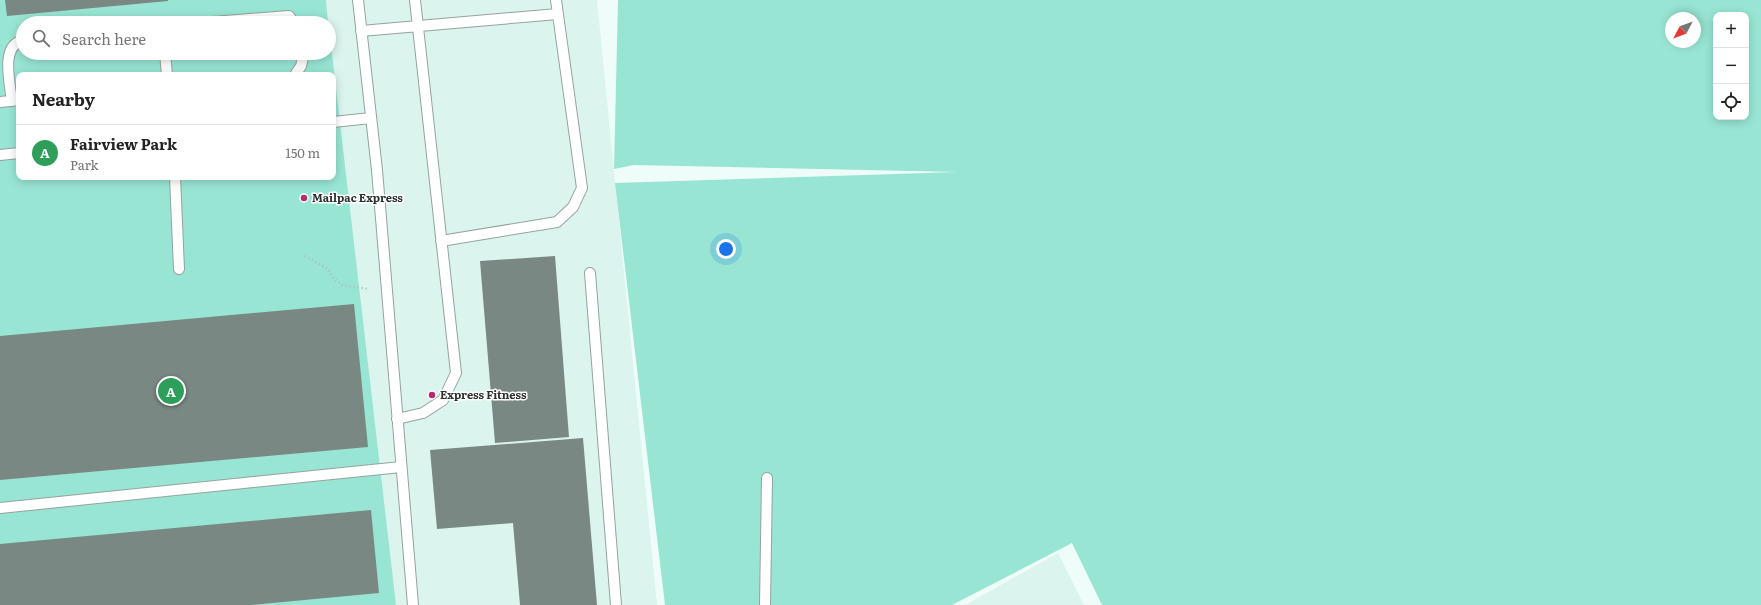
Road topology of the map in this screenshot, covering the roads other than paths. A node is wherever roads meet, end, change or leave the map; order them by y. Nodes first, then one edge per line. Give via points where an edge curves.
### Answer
1 (358, 0) edge
2 (415, 0) edge
3 (556, 0) edge
4 (558, 14) junction
5 (417, 26) junction
6 (361, 31) junction
7 (16, 44) edge
8 (166, 60) edge
9 (302, 60) edge
10 (167, 72) edge
11 (297, 72) edge
12 (15, 100) edge
13 (0, 102) edge
14 (371, 118) junction
15 (336, 122) edge
16 (16, 153) edge
17 (0, 155) edge
18 (175, 180) edge
19 (441, 241) junction
20 (179, 269) dead end
21 (590, 273) dead end
22 (398, 419) junction
23 (402, 467) junction
24 (767, 478) dead end
25 (0, 508) edge
26 (413, 605) edge
27 (616, 605) edge
28 (765, 605) edge

1 - 6 lane
2 - 5 lane
3 - 4 lane
4 - 5 lane
4 - 19 lane via 582,188 573,207 557,222
5 - 6 lane
5 - 19 lane
6 - 14 lane
7 - 12 lane via 7,57
8 - 10 lane
9 - 11 lane
12 - 13 lane
14 - 15 lane
14 - 22 lane
16 - 17 lane
18 - 20 lane
19 - 22 lane via 456,373 442,400 423,413
21 - 27 lane
22 - 23 lane
23 - 25 lane
23 - 26 lane
24 - 28 lane

